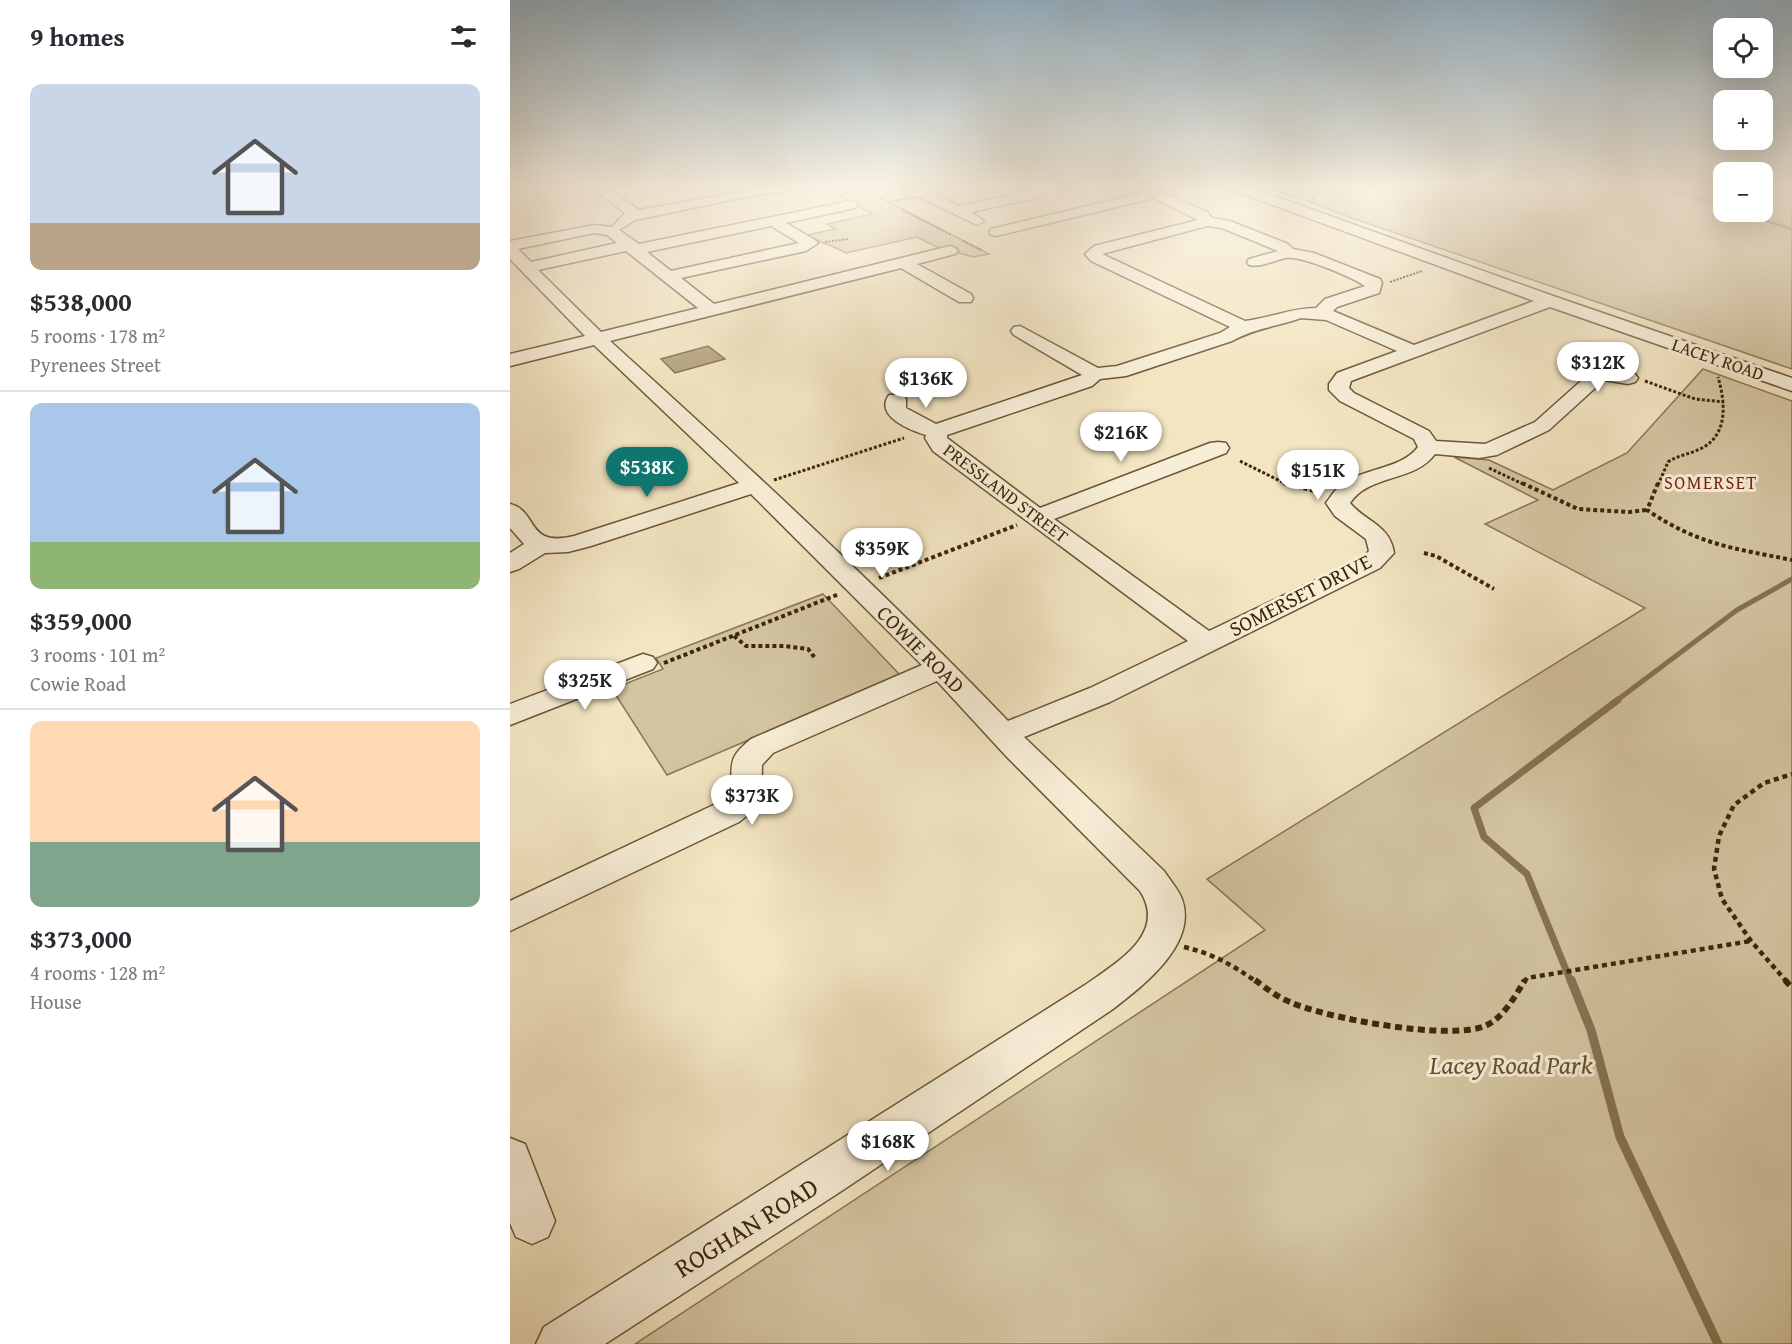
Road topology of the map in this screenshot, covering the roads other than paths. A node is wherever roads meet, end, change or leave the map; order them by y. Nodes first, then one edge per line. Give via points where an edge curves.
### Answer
1 (588, 250) edge
2 (637, 250) edge
3 (793, 250) edge
4 (1098, 250) edge
5 (1285, 250) edge
6 (1409, 250) edge
7 (950, 251) dead end
8 (1288, 253) junction
9 (516, 254) edge
10 (1256, 263) dead end
11 (905, 264) junction
12 (669, 276) junction
13 (965, 298) dead end
14 (1550, 301) junction
15 (712, 311) junction
16 (1321, 313) junction
17 (1244, 327) junction
18 (1020, 331) dead end
19 (598, 339) junction
20 (1413, 351) junction
21 (510, 360) edge
22 (1095, 374) junction
23 (1628, 378) road end
24 (1792, 385) edge
25 (896, 399) dead end
26 (937, 431) junction
27 (1197, 435) dead end
28 (1429, 447) junction
29 (1218, 448) junction
30 (1240, 461) road end
31 (763, 483) junction
32 (510, 511) edge
33 (1037, 517) junction
34 (540, 545) junction
35 (510, 564) edge
36 (1206, 642) junction
37 (624, 665) road end
38 (941, 668) junction
39 (510, 715) edge
40 (1003, 734) junction
41 (510, 917) edge
42 (1161, 940) joint
43 (510, 1159) edge
44 (532, 1221) dead end
45 (561, 1344) edge

1 - 9 street
2 - 12 street
3 - 12 street
4 - 17 street via 1093,254 1097,258
5 - 8 street
6 - 14 street, LACEY ROAD
7 - 11 street
8 - 10 street
8 - 16 street via 1308,256 1374,283 1373,289 1331,303
9 - 19 street, COWIE ROAD
11 - 13 street
11 - 15 street
12 - 15 street
14 - 20 street
14 - 24 street, LACEY ROAD
15 - 19 street
16 - 17 street, PRESSLAND STREET via 1300,313
16 - 20 street
17 - 22 street, PRESSLAND STREET via 1226,337 1119,372
18 - 22 street
19 - 21 street
19 - 31 street, COWIE ROAD
20 - 28 street via 1344,377 1339,384 1347,397 1422,435
22 - 26 street, PRESSLAND STREET via 1085,382
23 - 28 street via 1600,371 1542,426 1489,450
25 - 26 street via 896,410 910,422
26 - 33 street, PRESSLAND STREET via 941,446
27 - 29 street
28 - 36 street, SOMERSET DRIVE via 1420,458 1341,495 1338,502 1343,512 1376,533 1382,542 1382,553 1371,563
29 - 30 street
29 - 33 street
31 - 34 street via 573,544
31 - 38 street, COWIE ROAD
32 - 34 street via 528,538
33 - 36 street, PRESSLAND STREET
34 - 35 street
36 - 40 street, SOMERSET DRIVE via 1075,706
37 - 39 street
38 - 40 street, COWIE ROAD
38 - 41 street via 762,746 744,767 746,793 742,801 727,814
40 - 42 street, COWIE ROAD via 1160,889 1168,910
42 - 45 street, ROGHAN ROAD via 1143,962 1099,997
43 - 44 street

